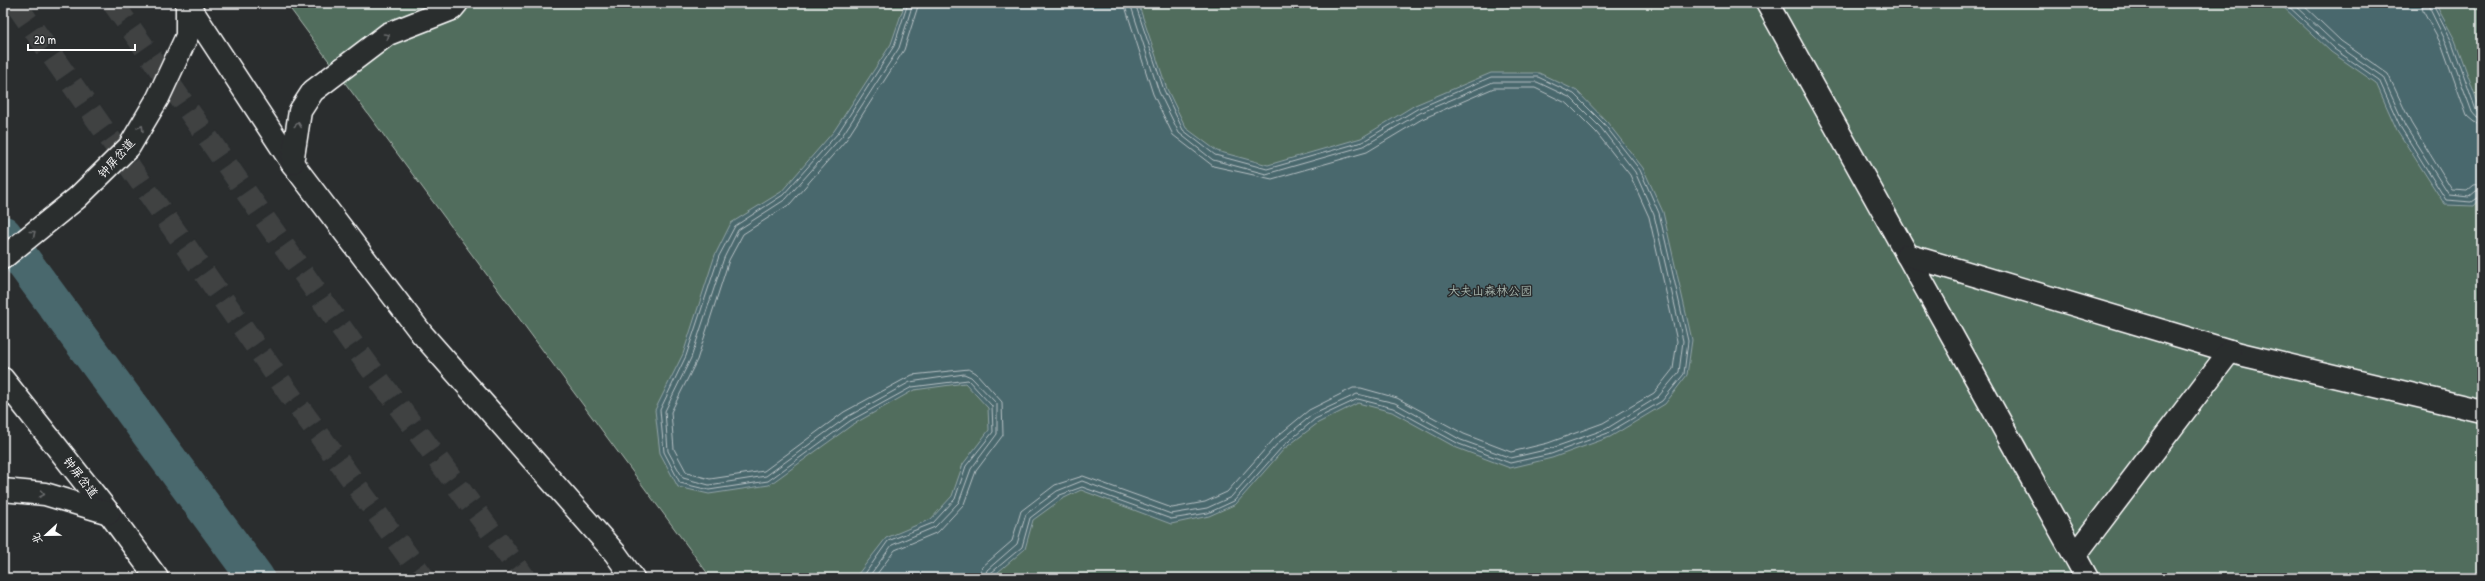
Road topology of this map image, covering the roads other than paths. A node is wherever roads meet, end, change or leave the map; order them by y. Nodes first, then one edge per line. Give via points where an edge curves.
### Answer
1 (187, 3) edge
2 (457, 3) edge
3 (1767, 3) edge
4 (292, 163) junction
5 (1907, 255) junction
6 (3, 258) edge
7 (2230, 351) junction
8 (3, 379) edge
9 (2482, 411) edge
10 (3, 490) edge
11 (109, 513) junction
12 (2075, 555) junction
13 (157, 578) edge
14 (633, 578) edge
15 (2087, 578) edge

1 - 4 street
6 -> 1 street, 钟屏岔道 via 77,198 129,147 158,98 187,36
4 -> 2 street via 300,111 314,90 388,34 452,9
3 - 5 street
4 - 14 street via 422,334 615,553
5 - 7 street
5 - 12 street
7 - 9 street
7 - 12 street
8 - 11 street, 钟屏岔道
10 -> 11 street via 45,494
11 - 13 street, 钟屏岔道
12 - 15 street

